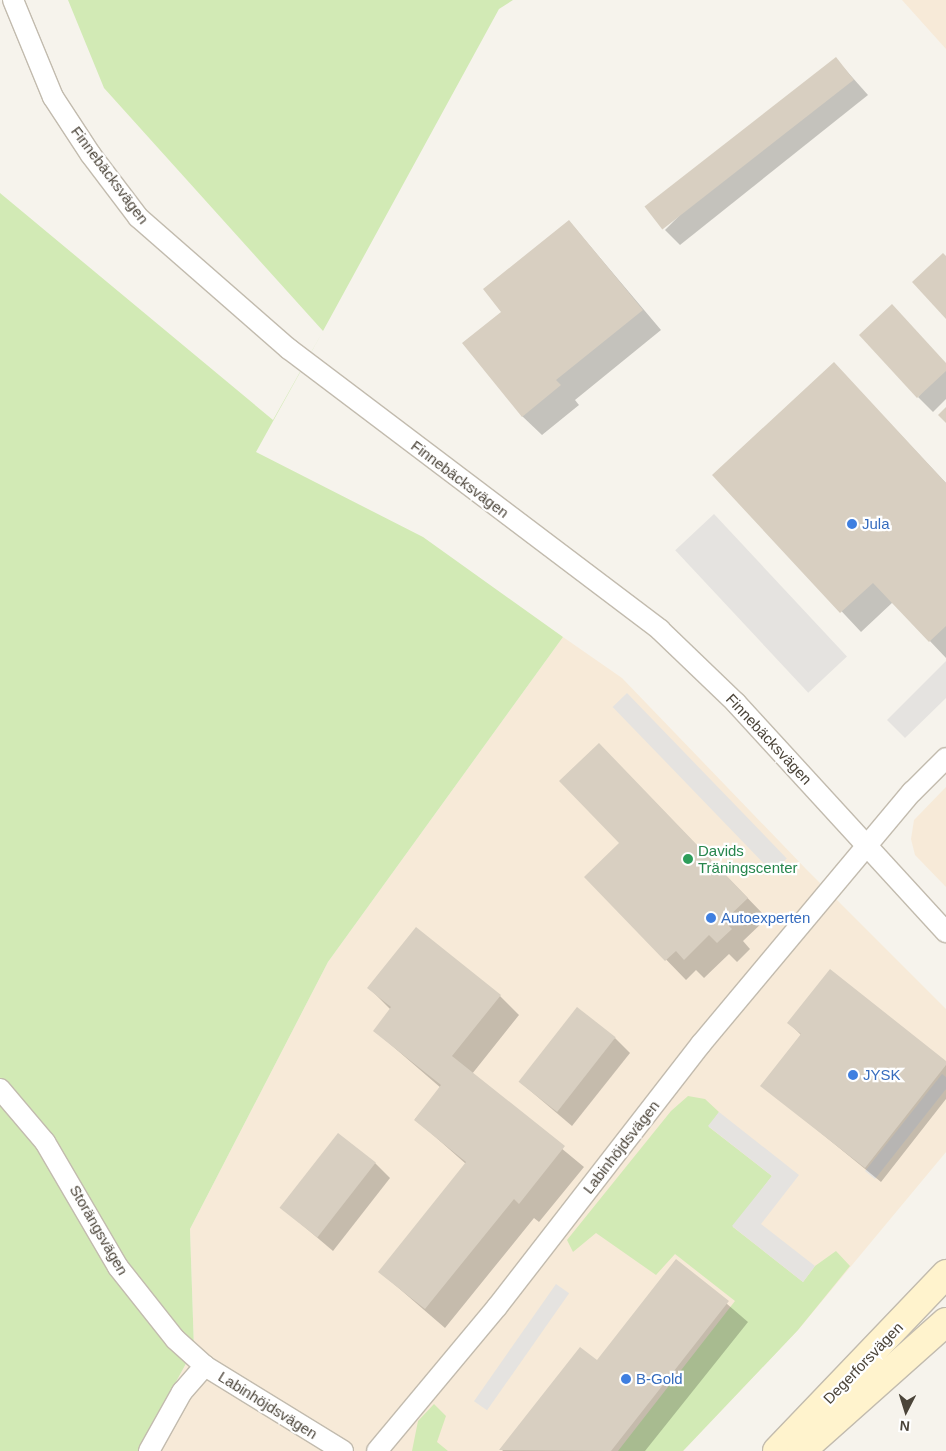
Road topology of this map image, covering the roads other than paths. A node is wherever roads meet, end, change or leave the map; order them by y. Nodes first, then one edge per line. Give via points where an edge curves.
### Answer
1 (13, 0) edge
2 (946, 758) edge
3 (869, 847) junction
4 (946, 932) edge
5 (0, 1088) edge
6 (946, 1274) edge
7 (946, 1322) edge
8 (205, 1366) junction
9 (149, 1451) edge
10 (342, 1451) edge
11 (377, 1451) edge
12 (777, 1451) edge
13 (801, 1451) edge

1 - 3 street, Finnebäcksvägen via 53,97 91,155 138,217 289,350 660,630 736,703
2 - 3 street, Labinhöjdsvägen via 912,792
3 - 4 street, Finnebäcksvägen
3 - 11 street, Labinhöjdsvägen via 701,1044 491,1315
5 - 8 street, Storängsvägen via 45,1142 118,1267 146,1305 175,1339
6 - 12 main road, Degerforsvägen
7 - 13 main road, Degerforsvägen
8 - 9 street, Labinhöjdsvägen via 182,1392
8 - 10 street, Labinhöjdsvägen

